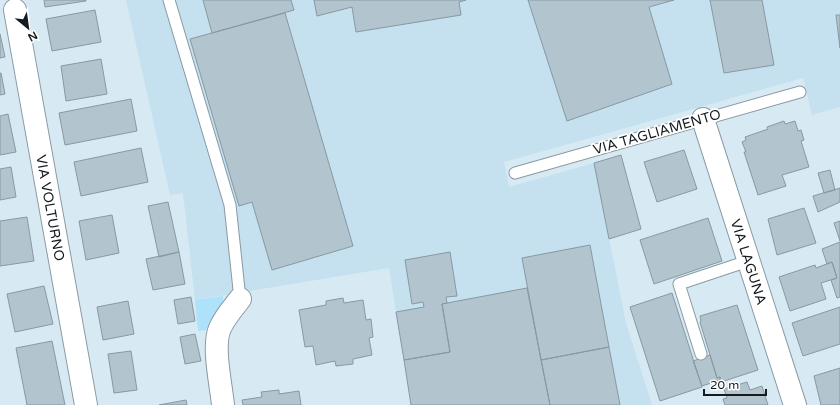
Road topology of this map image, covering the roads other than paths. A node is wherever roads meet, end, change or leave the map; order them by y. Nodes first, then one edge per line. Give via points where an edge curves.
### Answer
1 (170, 0) edge
2 (16, 10) dead end
3 (800, 92) dead end
4 (703, 119) junction
5 (515, 172) dead end
6 (748, 261) junction
7 (240, 299) joint
8 (700, 354) dead end
9 (86, 405) edge
10 (223, 405) edge
11 (795, 405) edge

1 - 7 lane via 230,205
2 - 9 street, VIA VOLTURNO
3 - 4 lane, VIA TAGLIAMENTO
4 - 5 lane, VIA TAGLIAMENTO
4 - 6 street, VIA LAGUNA
6 - 8 lane via 679,284
6 - 11 street, VIA LAGUNA
7 - 10 street via 224,320 218,335

